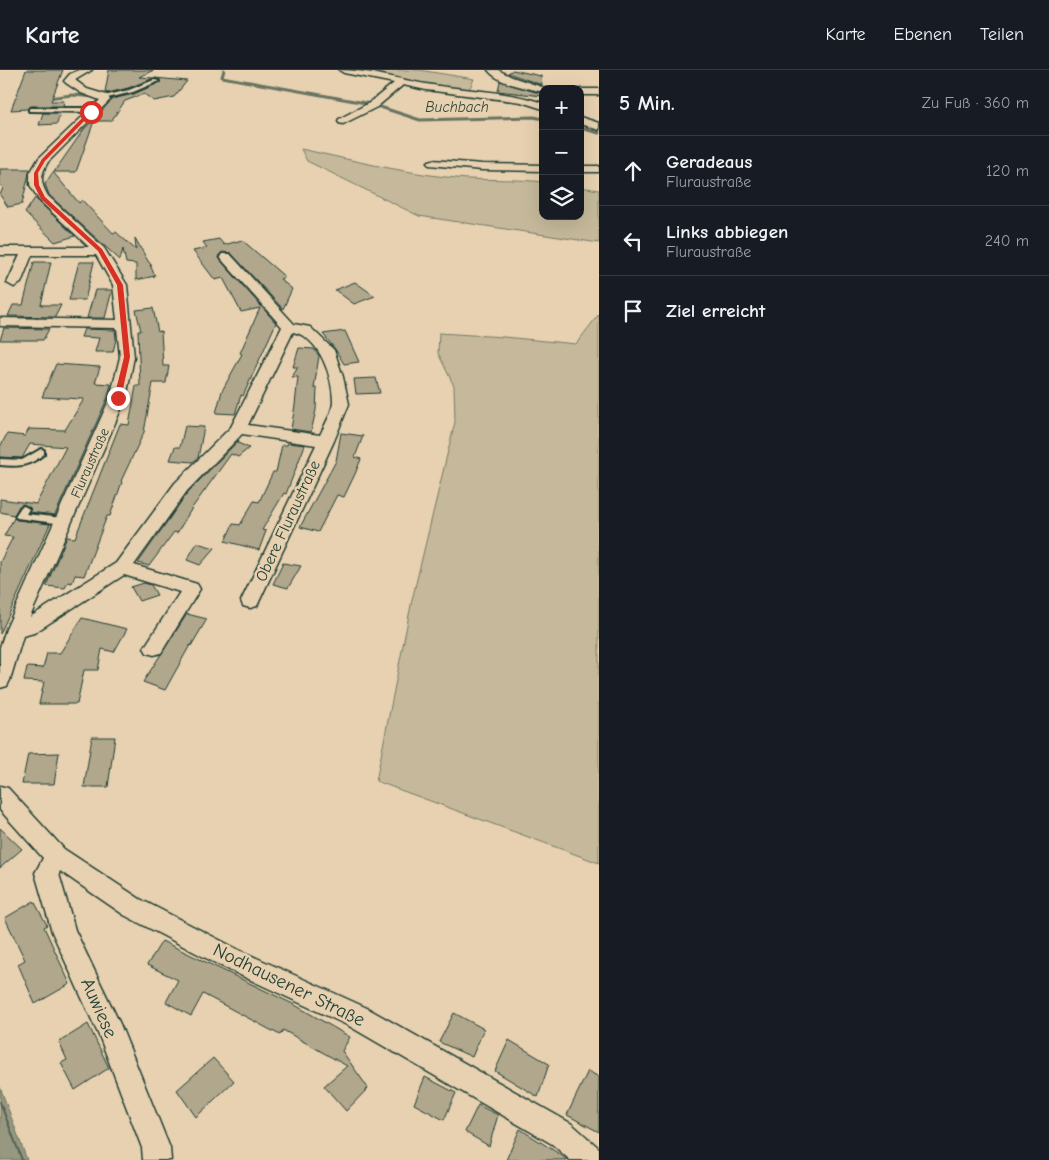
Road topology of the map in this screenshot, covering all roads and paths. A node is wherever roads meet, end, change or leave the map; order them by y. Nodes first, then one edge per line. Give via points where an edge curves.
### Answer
1 (87, 70) edge
2 (344, 70) edge
3 (493, 70) edge
4 (156, 81) dead end
5 (401, 82) junction
6 (539, 88) edge
7 (584, 92) edge
8 (599, 92) edge
9 (103, 97) junction
10 (539, 105) edge
11 (31, 110) dead end
12 (94, 110) junction
13 (342, 121) dead end
14 (584, 121) edge
15 (599, 127) edge
16 (433, 164) dead end
17 (539, 168) edge
18 (584, 169) edge
19 (599, 170) edge
20 (28, 250) junction
21 (100, 250) junction
22 (0, 251) edge
23 (226, 257) dead end
24 (14, 283) dead end
25 (0, 322) edge
26 (123, 324) junction
27 (290, 327) junction
28 (238, 429) junction
29 (326, 441) junction
30 (41, 452) dead end
31 (0, 462) edge
32 (24, 509) dead end
33 (63, 521) junction
34 (122, 568) junction
35 (250, 601) dead end
36 (15, 629) junction
37 (154, 648) dead end
38 (0, 680) edge
39 (0, 795) edge
40 (56, 856) junction
41 (157, 1160) edge
42 (591, 1160) edge

1 - 9 street via 69,81 84,91
2 - 5 street
3 - 6 street via 504,78
4 - 9 lane
5 - 10 street via 468,94 522,99
5 - 13 street via 373,105
7 - 8 street
9 - 12 street, Fluraustraße via 105,100
11 - 12 lane
12 - 21 street, Fluraustraße via 43,160 36,173 36,185 43,198
14 - 15 street
16 - 17 street
18 - 19 street
20 - 21 street
20 - 22 street
20 - 24 street
21 - 26 street, Fluraustraße via 120,285
23 - 27 street, Obere Fluraustraße
25 - 26 street
26 - 33 street, Fluraustraße via 127,357 118,398
27 - 28 street
27 - 29 street, Obere Fluraustraße via 304,330 329,353 341,404
28 - 29 street, Obere Fluraustraße
28 - 34 street via 181,487
29 - 35 street, Obere Fluraustraße
30 - 31 lane via 31,462
32 - 33 lane via 20,516
33 - 36 street, Fluraustraße
34 - 36 street via 27,628
34 - 37 street via 191,589
36 - 38 street, Fluraustraße
39 - 40 street, Nodhausener Straße
40 - 41 street, Auwiese via 47,873 64,932 111,1033 156,1148
40 - 42 street, Nodhausener Straße via 132,907 375,1027 562,1134

